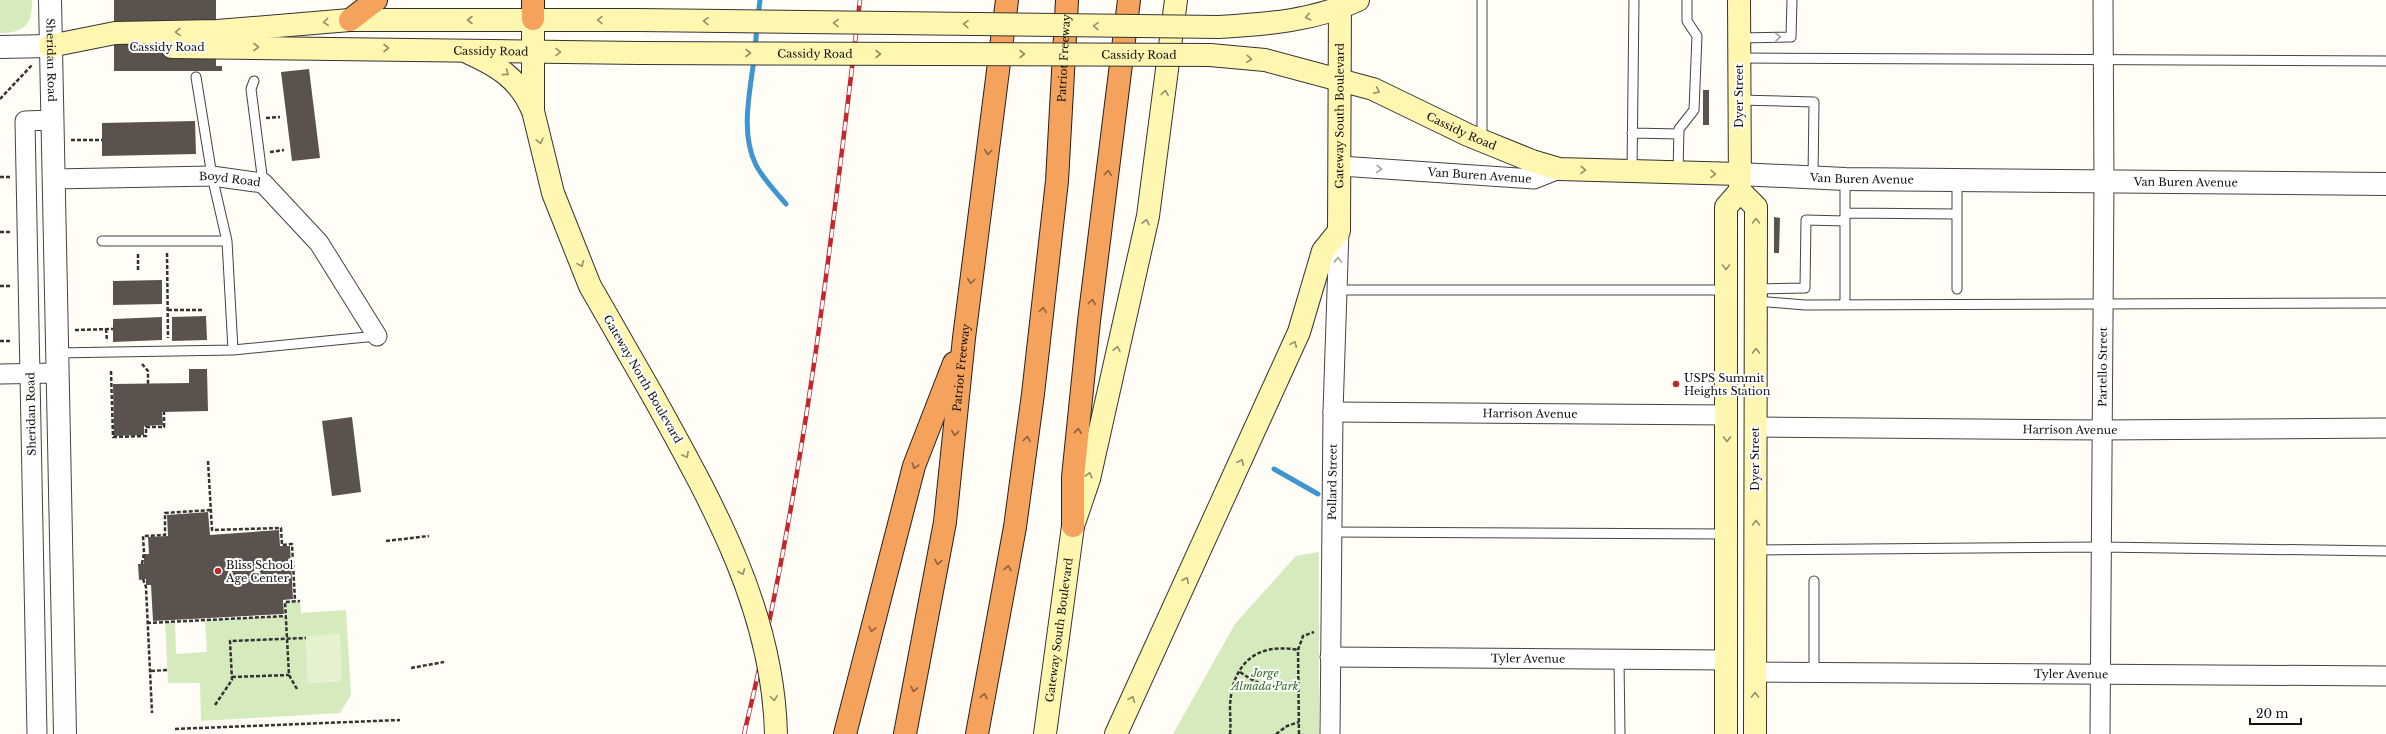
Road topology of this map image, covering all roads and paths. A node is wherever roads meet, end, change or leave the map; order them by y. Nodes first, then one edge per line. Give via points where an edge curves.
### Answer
1 (50, 0) edge
2 (376, 0) edge
3 (1007, 0) edge
4 (1067, 0) edge
5 (1129, 0) edge
6 (1176, 0) edge
7 (1482, 0) edge
8 (1634, 0) edge
9 (1687, 0) edge
10 (1739, 0) edge
11 (1792, 0) edge
12 (2102, 0) edge
13 (1346, 3) edge
14 (533, 10) edge
15 (350, 20) junction
16 (50, 46) junction
17 (0, 47) edge
18 (1739, 48) junction
19 (459, 49) junction
20 (534, 51) junction
21 (2102, 61) junction
22 (2386, 61) edge
23 (196, 77) dead end
24 (1340, 78) junction
25 (254, 81) dead end
26 (0, 99) edge
27 (1739, 100) junction
28 (533, 111) junction
29 (52, 130) junction
30 (1632, 133) junction
31 (1679, 134) junction
32 (102, 140) dead end
33 (1482, 141) junction
34 (1340, 166) junction
35 (1559, 169) junction
36 (1632, 172) junction
37 (1678, 173) junction
38 (212, 176) junction
39 (1813, 178) junction
40 (1845, 178) junction
41 (53, 179) junction
42 (1957, 180) junction
43 (2104, 182) junction
44 (263, 183) junction
45 (1740, 183) junction
46 (2386, 184) edge
47 (1957, 214) junction
48 (1845, 217) junction
49 (1339, 231) junction
50 (102, 241) dead end
51 (138, 241) junction
52 (167, 241) junction
53 (227, 241) junction
54 (138, 272) dead end
55 (1804, 288) junction
56 (1957, 289) dead end
57 (1337, 290) junction
58 (1726, 290) junction
59 (1756, 295) junction
60 (2386, 303) edge
61 (1805, 304) junction
62 (1845, 304) junction
63 (2103, 305) junction
64 (167, 310) junction
65 (203, 310) dead end
66 (113, 329) dead end
67 (56, 330) junction
68 (377, 336) joint
69 (964, 338) junction
70 (233, 350) junction
71 (168, 351) junction
72 (56, 363) junction
73 (111, 371) dead end
74 (148, 371) dead end
75 (0, 374) edge
76 (30, 374) junction
77 (148, 384) dead end
78 (164, 412) dead end
79 (1332, 412) junction
80 (1727, 415) junction
81 (1755, 427) junction
82 (2386, 428) edge
83 (2101, 430) junction
84 (208, 461) dead end
85 (211, 510) junction
86 (1072, 526) junction
87 (1727, 531) junction
88 (1331, 532) junction
89 (429, 536) dead end
90 (386, 541) dead end
91 (2100, 547) junction
92 (1756, 550) junction
93 (2386, 551) edge
94 (142, 564) dead end
95 (142, 579) dead end
96 (1814, 581) dead end
97 (147, 601) junction
98 (152, 601) dead end
99 (295, 601) junction
100 (300, 601) dead end
101 (286, 616) junction
102 (147, 623) junction
103 (1320, 631) dead end
104 (306, 638) dead end
105 (287, 639) junction
106 (1298, 650) junction
107 (1330, 657) junction
108 (1619, 659) junction
109 (1726, 660) junction
110 (444, 662) dead end
111 (411, 668) dead end
112 (167, 670) dead end
113 (151, 671) junction
114 (1240, 672) junction
115 (1755, 672) junction
116 (1814, 672) junction
117 (289, 675) junction
118 (2100, 676) junction
119 (2386, 676) edge
120 (232, 677) junction
121 (1298, 687) junction
122 (297, 689) dead end
123 (215, 705) dead end
124 (152, 713) dead end
125 (400, 720) dead end
126 (1299, 722) junction
127 (175, 729) dead end
128 (37, 734) edge
129 (65, 734) edge
130 (776, 734) edge
131 (845, 734) edge
132 (905, 734) edge
133 (976, 734) edge
134 (1045, 734) edge
135 (1116, 734) edge
136 (1230, 734) edge
137 (1276, 734) edge
138 (1299, 734) edge
139 (1330, 734) edge
140 (1620, 734) edge
141 (1726, 734) edge
142 (1755, 734) edge
143 (2100, 734) edge

1 - 16 street, Sheridan Road
2 - 15 highway
3 -> 69 highway, Patriot Freeway
133 -> 4 highway, Patriot Freeway via 1015,527 1033,394 1057,181
86 -> 5 highway via 1073,477 1089,321
86 -> 6 main road, Gateway South Boulevard via 1089,479 1148,216
7 - 33 lane
8 - 30 lane
9 - 31 lane via 1687,22 1697,36 1694,110 1679,129
10 - 18 main road, Dyer Street
18 -> 11 lane via 1791,37
12 - 21 street, Partello Street
13 -> 14 main road, Cassidy Road, bridge via 1276,24 1219,27 639,20
13 - 24 main road, Gateway South Boulevard
14 -> 15 main road, Cassidy Road
14 - 20 main road, Gateway North Boulevard
15 -> 16 main road, Cassidy Road via 217,31 115,33
16 - 17 street, Cassidy Road
16 -> 19 main road, Cassidy Road
16 - 26 path
16 - 29 street, Sheridan Road
18 - 21 lane
18 - 27 main road, Dyer Street
19 - 20 main road, Cassidy Road
19 -> 28 main road via 496,66 512,78 526,94
20 -> 24 main road, Cassidy Road, bridge via 1210,55 1266,60
20 - 28 main road, Gateway North Boulevard
21 - 22 lane
21 - 43 street, Partello Street
23 - 38 lane
24 -> 33 main road, Cassidy Road via 1373,89
24 - 34 main road, Gateway South Boulevard
25 - 44 lane via 251,89
27 - 39 lane via 1814,102
27 - 45 main road, Dyer Street
28 -> 130 main road, Gateway North Boulevard, bridge via 553,193 590,286 694,470 749,589 772,684
29 - 32 path
29 - 41 street, Sheridan Road
29 - 76 street, Sheridan Road via 25,121
30 - 31 lane
30 - 36 lane
31 - 37 lane
33 - 35 main road, Cassidy Road
34 -> 35 street, Van Buren Avenue via 1534,179
34 - 49 main road, Gateway South Boulevard
35 -> 36 main road, Van Buren Avenue
36 - 37 main road, Van Buren Avenue
37 -> 45 main road, Van Buren Avenue
38 - 41 street, Boyd Road
38 - 44 street, Boyd Road
38 - 53 lane
39 - 40 street, Van Buren Avenue
39 - 45 street, Van Buren Avenue
40 - 42 street, Van Buren Avenue
40 - 48 lane
41 - 67 street, Sheridan Road
42 - 43 street, Van Buren Avenue
42 - 47 lane
43 - 46 street, Van Buren Avenue
43 - 63 street, Partello Street
44 - 68 street, Boyd Road via 319,243
45 -> 58 main road via 1726,207
59 -> 45 main road, Dyer Street via 1756,207
47 - 48 lane
47 - 56 lane
48 - 55 lane via 1806,220
48 - 62 lane
57 -> 49 street, Pollard Street
135 -> 49 main road via 1299,332 1323,251
50 - 51 lane
51 - 52 lane
51 - 54 path
52 - 53 lane
52 - 64 path
53 - 70 lane
55 - 59 lane
55 - 61 lane
57 - 58 lane
57 - 79 street, Pollard Street
58 - 80 main road
59 - 61 lane
81 -> 59 main road, Dyer Street
60 - 63 lane
61 - 62 lane
62 - 63 lane
63 - 83 street, Partello Street
64 - 65 path
64 - 71 path
66 - 67 path
67 - 72 street, Sheridan Road
68 - 70 lane
69 -> 131 highway via 914,466
69 -> 132 highway, Patriot Freeway via 945,522
70 - 71 lane
71 - 72 lane
72 - 76 street
72 - 129 street, Sheridan Road
73 - 78 path via 113,437 146,436 146,427 164,426
74 - 77 path
75 - 76 street
76 - 128 street, Sheridan Road
79 - 80 street, Harrison Avenue
79 - 88 street, Pollard Street
80 -> 87 main road
81 - 83 street, Harrison Avenue
92 -> 81 main road, Dyer Street
82 - 83 street, Harrison Avenue
83 - 91 street, Partello Street
84 - 85 path
85 - 94 path via 165,513 165,535 143,536
85 - 99 path via 212,530 281,528 282,545 292,544
86 - 134 main road, Gateway South Boulevard
87 - 88 lane
87 - 109 main road
87 - 115 main road via 1735,545 1739,586 1739,654 1743,666
88 - 107 street, Pollard Street
89 - 90 path
91 - 92 lane
91 - 93 lane
91 - 118 street, Partello Street
92 - 115 main road, Dyer Street
95 - 97 path via 146,587
96 - 116 lane
97 - 98 path
97 - 102 path
99 - 100 path
99 - 101 path via 285,602
101 - 102 path
101 - 105 path
102 - 113 path
103 - 106 path via 1303,636
104 - 105 path
105 - 117 path
105 - 120 path via 230,642
106 - 114 path via 1267,649 1247,660
106 - 121 path
107 - 108 street, Tyler Avenue
107 - 139 street, Pollard Street
108 - 109 street, Tyler Avenue
108 - 140 lane
109 - 141 main road
110 - 111 path
112 - 113 path
113 - 124 path
114 - 121 path via 1259,684 1277,688
114 - 136 path via 1233,687
115 - 116 street, Tyler Avenue
142 -> 115 main road, Dyer Street
116 - 118 street, Tyler Avenue
117 - 120 path
117 - 122 path
118 - 119 street, Tyler Avenue
118 - 143 street, Partello Street
120 - 123 path
121 - 126 path
125 - 127 path
126 - 137 path via 1287,726
126 - 138 path

